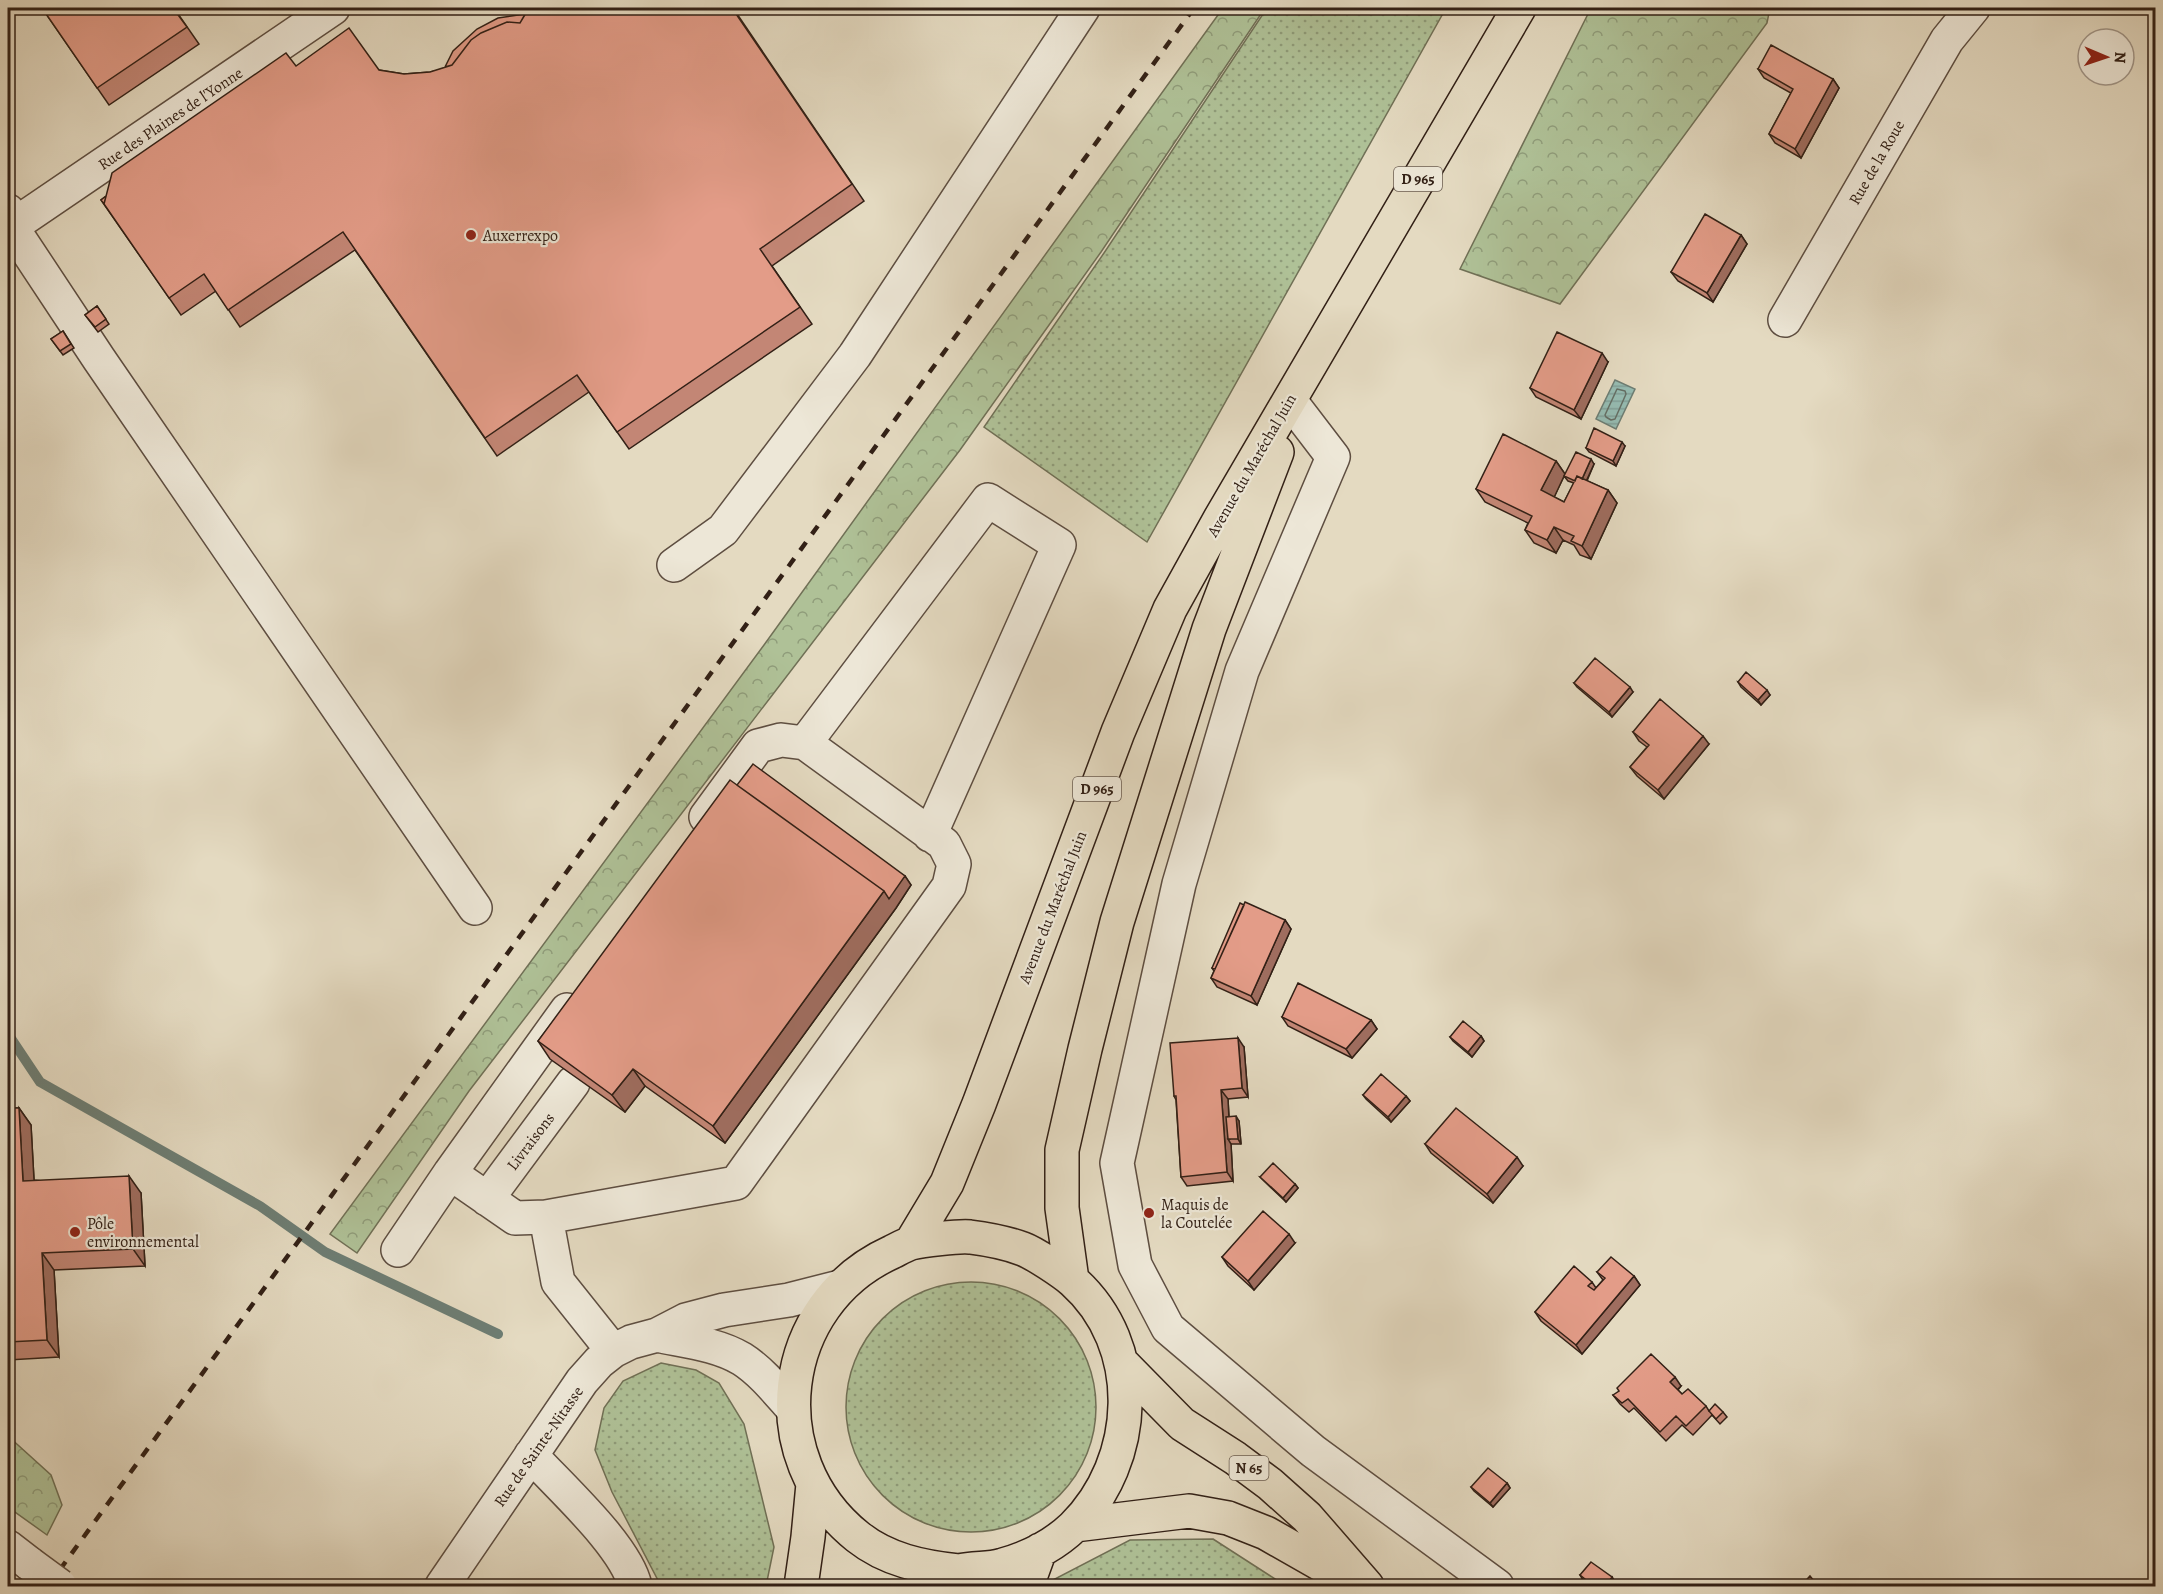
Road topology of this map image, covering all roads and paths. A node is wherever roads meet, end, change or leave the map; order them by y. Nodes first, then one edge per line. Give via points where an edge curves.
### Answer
1 (333, 8) edge
2 (1083, 8) edge
3 (1519, 8) edge
4 (1973, 8) edge
5 (9, 222) edge
6 (1785, 320) dead end
7 (1317, 351) junction
8 (1294, 406) junction
9 (674, 565) dead end
10 (805, 743) junction
11 (930, 834) junction
12 (688, 843) edge
13 (475, 908) dead end
14 (583, 989) edge
15 (573, 1083) edge
16 (450, 1173) junction
17 (487, 1199) junction
18 (546, 1217) junction
19 (911, 1243) junction
20 (398, 1250) dead end
21 (1072, 1280) junction
22 (840, 1287) junction
23 (657, 1335) junction
24 (613, 1351) junction
25 (1121, 1362) junction
26 (792, 1408) junction
27 (531, 1455) junction
28 (813, 1484) junction
29 (1075, 1525) junction
30 (1040, 1550) junction
31 (19, 1556) edge
32 (948, 1579) edge
33 (60, 1587) edge
34 (442, 1587) edge
35 (635, 1587) edge
36 (801, 1587) edge
37 (1027, 1587) edge
38 (1360, 1587) edge
39 (1367, 1587) edge
40 (1497, 1587) edge

1 - 5 street, Rue des Plaines de l'Yonne
2 - 9 street via 855,355 723,530
3 - 7 main road, Avenue du Maréchal Juin / D 965
4 - 6 street, Rue de la Roue via 1947,40
5 - 13 street
7 - 8 main road, Avenue du Maréchal Juin / D 965
7 - 19 main road, Avenue du Maréchal Juin / D 965 via 1170,609 1118,732 951,1173
8 - 21 main road, Avenue du Maréchal Juin / D 965 via 1209,629 1117,922 1062,1150 1062,1208
8 - 40 street via 1333,457 1242,671 1179,884 1117,1163 1135,1265 1168,1328 1313,1451
10 - 11 street
10 - 11 street via 988,500 1059,545
10 - 12 street via 781,740 758,746
11 - 18 street via 944,844 954,864 949,886 736,1183
14 - 16 street
15 - 17 street, Livraisons
16 - 17 street
16 - 20 street
17 - 18 street via 515,1218
18 - 24 street via 558,1282
19 - 21 main road via 968,1237 1024,1249
19 - 22 main road via 873,1261
21 - 25 main road via 1110,1332
22 - 23 street, Rue de Sainte-Nitasse via 724,1310 686,1320
22 - 26 main road via 813,1322 797,1364
23 - 24 street, Rue de Sainte-Nitasse
23 - 26 street, Rue de Sainte-Nitasse via 714,1347 742,1359
24 - 27 street, Rue de Sainte-Nitasse via 582,1382
25 - 29 main road via 1126,1406 1120,1450 1102,1491
25 - 39 main road, N 65 via 1182,1424 1235,1458 1307,1517
26 - 28 main road via 800,1451
27 - 34 street, Rue de Sainte-Nitasse
27 - 35 street via 616,1547
28 - 32 main road via 833,1514 859,1538 890,1556
28 - 36 main road
29 - 30 main road
29 - 38 main road via 1189,1511 1228,1518 1266,1533
30 - 32 main road via 1001,1566
30 - 37 main road
31 - 33 street, bridge

